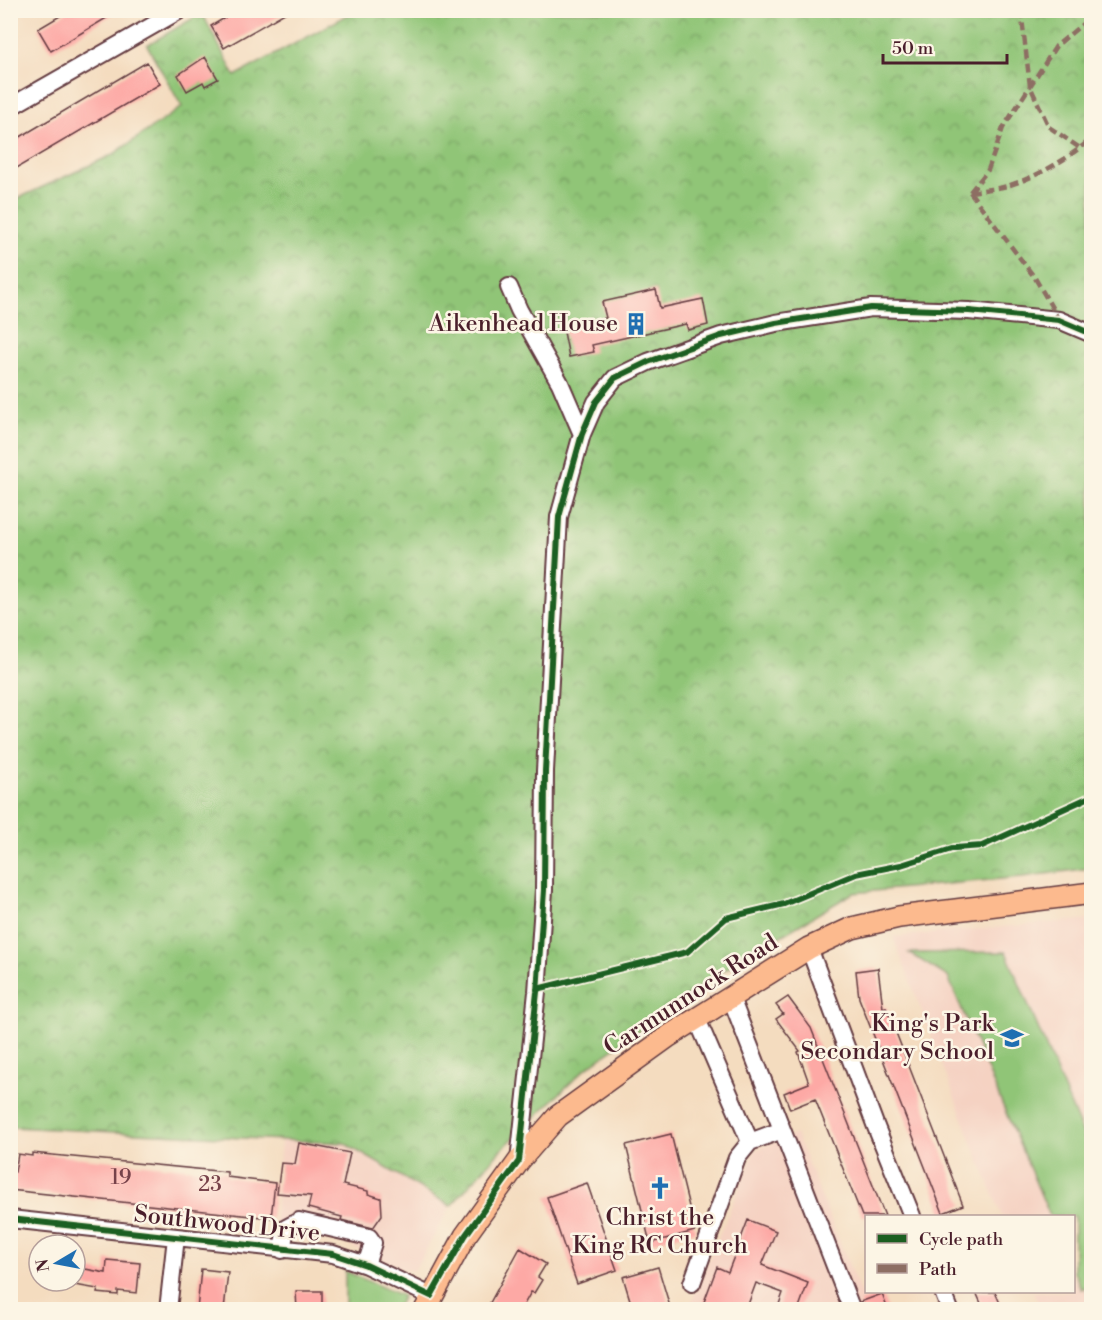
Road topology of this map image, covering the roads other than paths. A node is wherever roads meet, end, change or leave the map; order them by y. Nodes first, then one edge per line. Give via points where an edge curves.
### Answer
1 (172, 12) edge
2 (10, 107) edge
3 (509, 286) dead end
4 (1092, 334) edge
5 (582, 434) junction
6 (1092, 893) edge
7 (809, 948) junction
8 (731, 999) junction
9 (697, 1019) junction
10 (782, 1130) junction
11 (750, 1142) junction
12 (519, 1161) junction
13 (912, 1215) edge
14 (10, 1219) edge
15 (176, 1237) junction
16 (282, 1250) junction
17 (366, 1265) junction
18 (692, 1283) dead end
19 (943, 1293) edge
20 (428, 1303) edge
21 (168, 1310) edge
22 (852, 1310) edge
23 (950, 1310) edge

1 - 2 street
3 - 5 street
4 - 5 street via 1059,320 958,311 871,308 776,323 721,336 615,378 596,402
5 - 12 street via 559,517 545,771 544,890
6 - 7 main road, Carmunnock Road via 899,917 852,928
7 - 8 main road, Carmunnock Road
7 - 13 street
8 - 9 main road, Carmunnock Road
8 - 10 street
9 - 11 street
9 - 12 main road, Carmunnock Road via 558,1116
10 - 11 street
10 - 22 street
11 - 18 street via 737,1158
12 - 20 main road, Carmunnock Road via 465,1236
14 - 15 street, Southwood Drive
15 - 16 street, Southwood Drive
15 - 21 street
16 - 17 street, Southwood Drive via 333,1254
16 - 17 street via 286,1228 299,1221 369,1238 373,1243
17 - 20 street, Southwood Drive
19 - 23 street

